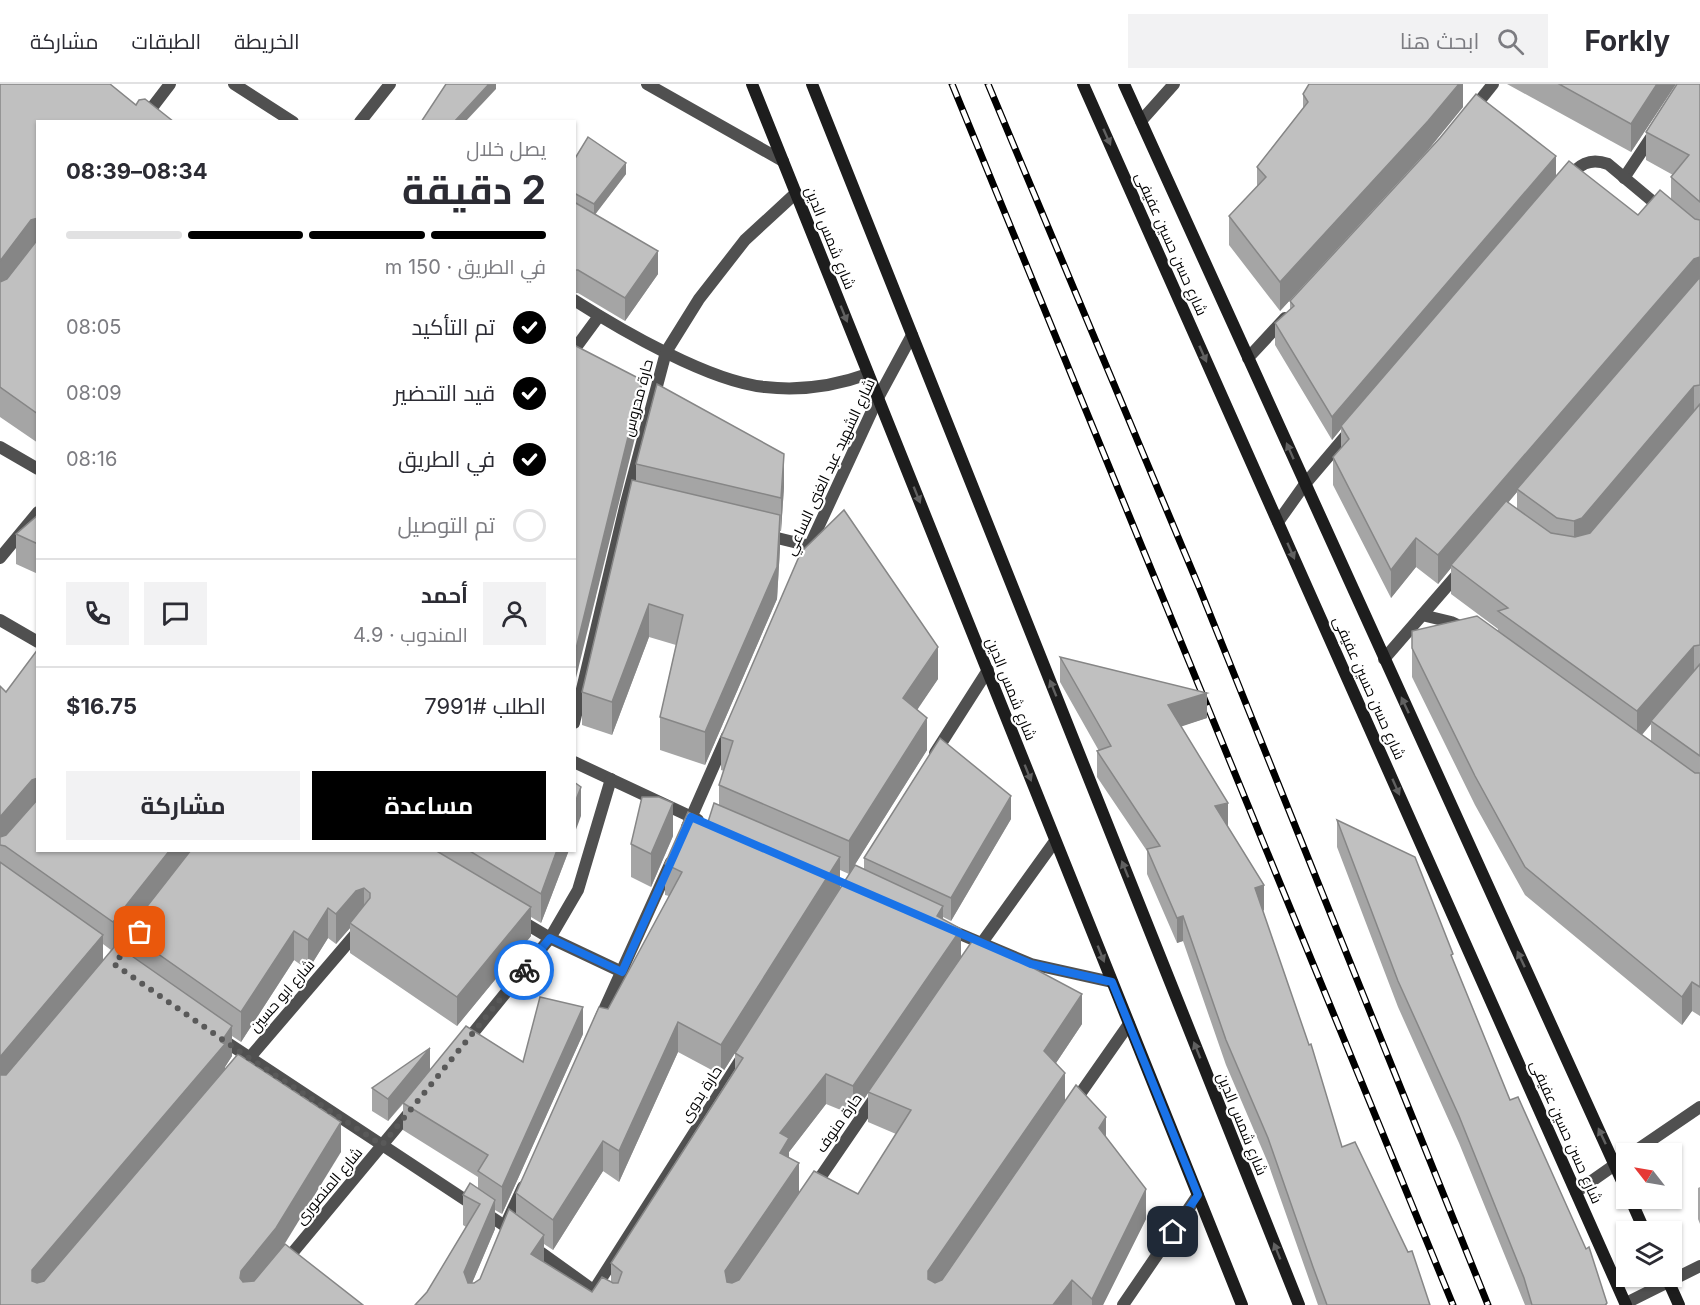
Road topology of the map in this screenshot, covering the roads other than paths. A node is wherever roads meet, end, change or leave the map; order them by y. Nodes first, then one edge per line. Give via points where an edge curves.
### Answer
1 (170, 84) edge
2 (234, 84) edge
3 (390, 84) edge
4 (647, 84) edge
5 (752, 84) edge
6 (812, 84) edge
7 (1083, 84) edge
8 (1124, 84) edge
9 (1174, 84) edge
10 (1493, 84) edge
11 (143, 120) edge
12 (290, 120) edge
13 (362, 120) edge
14 (1464, 120) edge
15 (1141, 121) junction
16 (1661, 122) edge
17 (783, 161) junction
18 (1624, 178) junction
19 (1561, 185) edge
20 (796, 193) junction
21 (1675, 220) edge
22 (576, 301) edge
23 (1296, 305) edge
24 (599, 316) junction
25 (912, 335) junction
26 (576, 347) edge
27 (666, 352) junction
28 (1248, 358) junction
29 (868, 374) junction
30 (878, 398) junction
31 (1359, 421) edge
32 (0, 447) edge
33 (36, 468) edge
34 (1305, 484) junction
35 (36, 514) edge
36 (1278, 522) junction
37 (752, 532) edge
38 (810, 546) junction
39 (0, 558) edge
40 (1467, 562) edge
41 (800, 567) edge
42 (1422, 615) junction
43 (0, 620) edge
44 (1478, 635) edge
45 (36, 641) edge
46 (1384, 659) junction
47 (987, 670) junction
48 (576, 715) edge
49 (734, 719) edge
50 (576, 763) edge
51 (926, 768) edge
52 (611, 779) junction
53 (691, 817) junction
54 (713, 826) edge
55 (1055, 841) junction
56 (510, 914) edge
57 (938, 924) edge
58 (362, 926) edge
59 (550, 938) junction
60 (981, 944) junction
61 (967, 963) edge
62 (622, 972) junction
63 (1112, 982) junction
64 (1129, 1024) junction
65 (211, 1031) edge
66 (593, 1035) edge
67 (750, 1045) edge
68 (460, 1050) edge
69 (249, 1058) junction
70 (234, 1076) edge
71 (887, 1081) edge
72 (424, 1093) edge
73 (1700, 1107) edge
74 (1067, 1112) edge
75 (1647, 1143) edge
76 (382, 1145) junction
77 (1615, 1165) joint
78 (529, 1173) edge
79 (1576, 1192) junction
80 (1198, 1195) junction
81 (806, 1198) edge
82 (503, 1231) junction
83 (1700, 1266) edge
84 (278, 1269) edge
85 (1682, 1273) edge
86 (1654, 1287) edge
87 (1671, 1287) edge
88 (594, 1290) junction
89 (1626, 1304) edge
90 (614, 1305) edge
91 (1123, 1305) edge
92 (1242, 1305) edge
93 (1299, 1305) edge
94 (1679, 1305) edge

1 - 11 street
2 - 12 street
3 - 13 street
4 - 17 street
5 - 17 street, شارع شمس الدين
6 - 25 street, شارع شمس الدين
7 -> 36 street, شارع حسن حسين عفيفى
8 - 15 street, شارع حسن حسين عفيفى
9 - 15 street
10 - 14 street
15 - 28 street, شارع حسن حسين عفيفى
16 - 18 street
17 - 20 street, شارع شمس الدين
18 - 19 street via 1600,161 1591,161 1577,167
18 - 21 street
20 - 27 street, حارة محروس via 745,240 699,299
20 -> 29 street, شارع شمس الدين
22 - 24 street
23 - 28 street
24 - 26 street
24 - 27 street
25 - 30 street, شارع الشهيد عبد الغنى الساعي
93 -> 25 street, شارع شمس الدين
27 - 29 street via 735,381 764,387 823,386
27 - 48 street, حارة محروس via 632,505
34 -> 28 street, شارع حسن حسين عفيفى
29 - 30 street, شارع شمس الدين
30 - 38 street, شارع الشهيد عبد الغنى الساعي
30 -> 47 street, شارع شمس الدين
31 - 34 street
32 - 33 street
34 - 36 street
34 - 46 street, شارع حسن حسين عفيفى
35 - 39 street
36 -> 79 street, شارع حسن حسين عفيفى
37 - 38 street
38 - 41 street, شارع الشهيد عبد الغنى الساعي
40 - 42 street
42 - 44 street via 1451,622
42 - 46 street
43 - 45 street
77 -> 46 street, شارع حسن حسين عفيفى
47 - 51 street
47 -> 55 street, شارع شمس الدين
49 - 53 street
50 - 52 street
52 - 53 street
52 - 59 street via 578,890
53 - 54 street
53 - 62 street
55 - 60 street
55 -> 63 street, شارع شمس الدين
56 - 59 street
57 - 60 street
58 - 69 street, شارع ابو حسين
59 - 62 street
59 - 68 street
60 - 61 street
60 - 63 street via 1031,964
62 - 66 street
63 - 64 street, شارع شمس الدين
64 - 74 street
64 - 80 street, شارع شمس الدين
65 - 69 street
67 - 88 street, حارة بدوى
69 - 70 street, شارع ابو حسين
69 - 76 street
71 - 81 street, حارة منوف
72 - 76 street, شارع المنصورى
73 - 75 street
76 - 82 street
76 - 84 street, شارع المنصورى
77 - 79 street
78 - 82 street
79 - 89 street, شارع حسن حسين عفيفى
80 - 91 street
80 - 92 street, شارع شمس الدين
82 - 88 street
83 - 85 street
86 - 89 street
87 - 94 street
88 - 90 street

